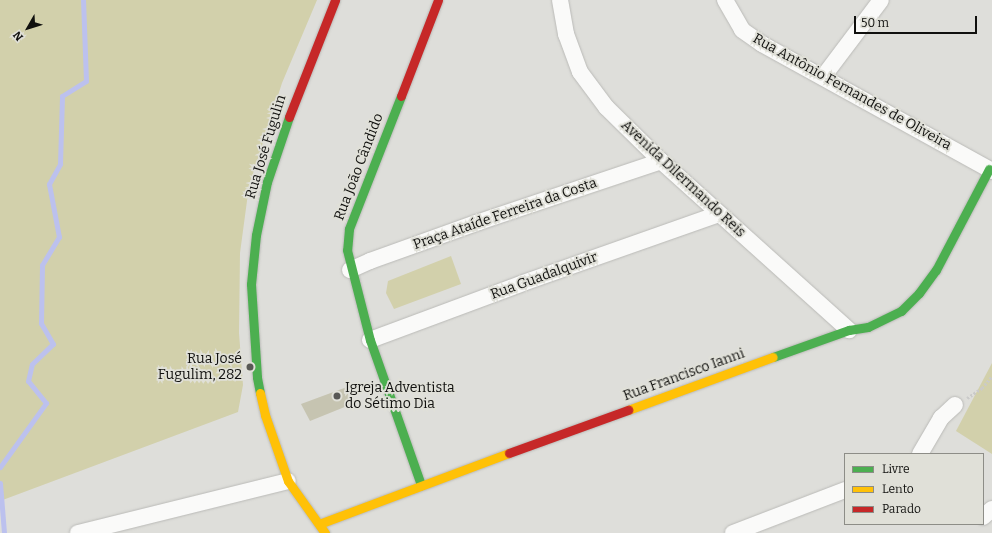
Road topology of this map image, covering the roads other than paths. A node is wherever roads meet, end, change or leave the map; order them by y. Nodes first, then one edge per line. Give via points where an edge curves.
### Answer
1 (335, 0) edge
2 (438, 0) edge
3 (560, 0) edge
4 (725, 0) edge
5 (881, 0) edge
6 (823, 78) junction
7 (661, 161) junction
8 (991, 170) edge
9 (718, 214) junction
10 (350, 270) junction
11 (849, 330) junction
12 (370, 340) junction
13 (954, 404) road end
14 (921, 453) edge
15 (288, 481) junction
16 (421, 485) junction
17 (844, 490) edge
18 (992, 509) edge
19 (984, 516) edge
20 (984, 521) edge
21 (319, 524) junction
22 (992, 528) edge
23 (78, 533) edge
24 (325, 533) edge
25 (733, 533) edge

1 - 15 street, Rua José Fugulin via 299,89 267,182 256,235 251,284 257,377 265,415
2 - 10 street, Rua João Cândido via 349,229 347,250
3 - 7 street, Avenida Dilermando Reis via 566,34 580,72 606,108
4 - 6 street, Rua Antônio Fernandes de Oliveira via 742,30
5 - 6 street
6 - 8 street, Rua Antônio Fernandes de Oliveira
7 - 9 street, Avenida Dilermando Reis
7 - 10 street, Praça Ataíde Ferreira da Costa
8 - 11 street, Rua Francisco Ianni via 936,270 919,293 901,310 885,320 868,327
9 - 11 street, Avenida Dilermando Reis
9 - 12 street, Rua Guadalquivir
10 - 12 street, Rua João Cândido
11 - 16 street, Rua Francisco Ianni
12 - 16 street, Rua João Cândido
13 - 14 street via 941,418
15 - 21 street, Rua José Fugulin
15 - 23 street
16 - 21 street, Rua Francisco Ianni
17 - 25 street
18 - 19 street
20 - 22 street
21 - 24 street, Rua José Fugulin

